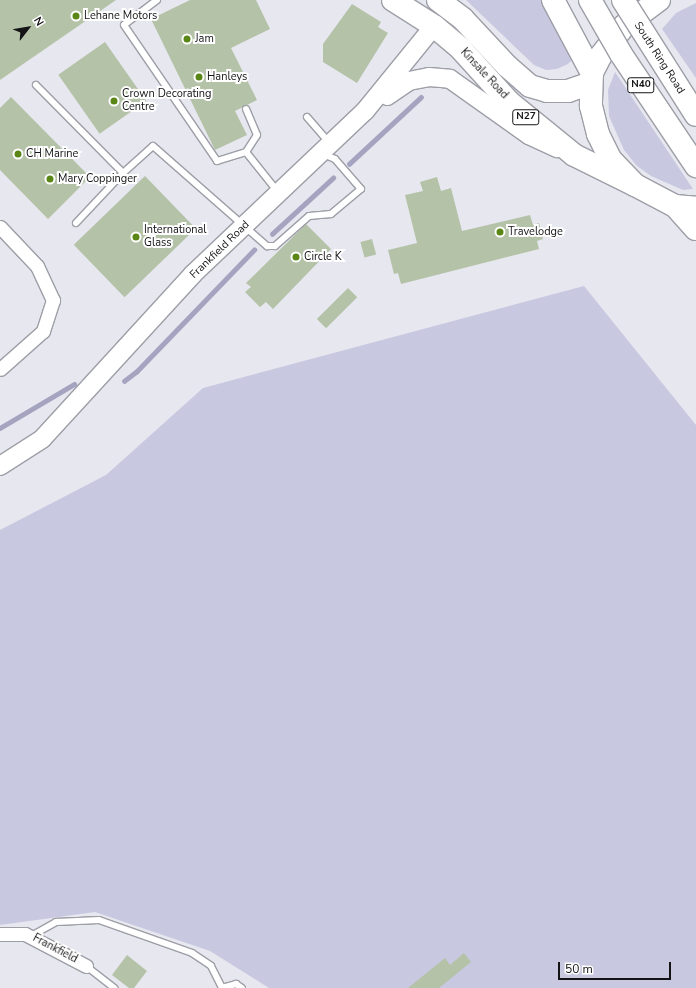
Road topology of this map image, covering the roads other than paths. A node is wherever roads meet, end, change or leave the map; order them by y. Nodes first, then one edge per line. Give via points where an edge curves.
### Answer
1 (157, 0) edge
2 (393, 0) edge
3 (554, 0) edge
4 (590, 0) edge
5 (623, 0) edge
6 (660, 0) edge
7 (445, 2) edge
8 (434, 26) junction
9 (591, 78) junction
10 (36, 85) dead end
11 (246, 109) dead end
12 (365, 111) junction
13 (696, 115) edge
14 (307, 117) dead end
15 (326, 148) junction
16 (246, 152) junction
17 (574, 155) junction
18 (696, 166) edge
19 (123, 173) junction
20 (635, 186) junction
21 (279, 194) junction
22 (686, 207) edge
23 (76, 223) dead end
24 (244, 226) junction
25 (0, 227) edge
26 (696, 229) edge
27 (0, 370) edge
28 (0, 466) edge
29 (0, 934) edge
30 (30, 936) junction
31 (86, 966) joint
32 (114, 988) edge
33 (222, 988) edge
34 (242, 988) edge

1 - 16 lane via 124,25 217,161
2 - 8 highway, Kinsale Road / N27
3 - 9 highway
4 - 18 highway, N40, bridge via 622,54
5 - 13 highway, South Ring Road / N40, bridge
6 - 9 highway, N27 via 624,26 610,41
7 - 8 highway
7 - 9 highway, Kinsale Road via 530,86 547,91 568,91
8 - 12 street, Frankfield Road
8 - 17 highway, Kinsale Road / N27 via 461,49 510,102
9 - 20 highway, N27 via 591,106 598,134 610,159
10 - 19 lane
11 - 16 lane via 257,135
12 - 15 street, Frankfield Road
12 - 17 street via 409,81 429,77 450,79 529,135
14 - 15 lane
15 - 21 street, Frankfield Road
15 - 24 lane via 361,189 331,214 309,216 275,246 267,246
16 - 21 lane
17 - 20 highway, Kinsale Road / N27
19 - 23 lane
19 - 24 lane via 153,146
20 - 22 highway, N27
21 - 24 street, Frankfield Road
22 - 26 highway
24 - 28 street, Frankfield Road via 193,274 42,439
25 - 27 street via 37,266 53,300 43,331
29 - 30 street, Frankfield
30 - 31 street, Frankfield
30 - 33 lane via 56,922 99,920 192,953 211,966
31 - 32 lane
33 - 34 lane via 236,984

